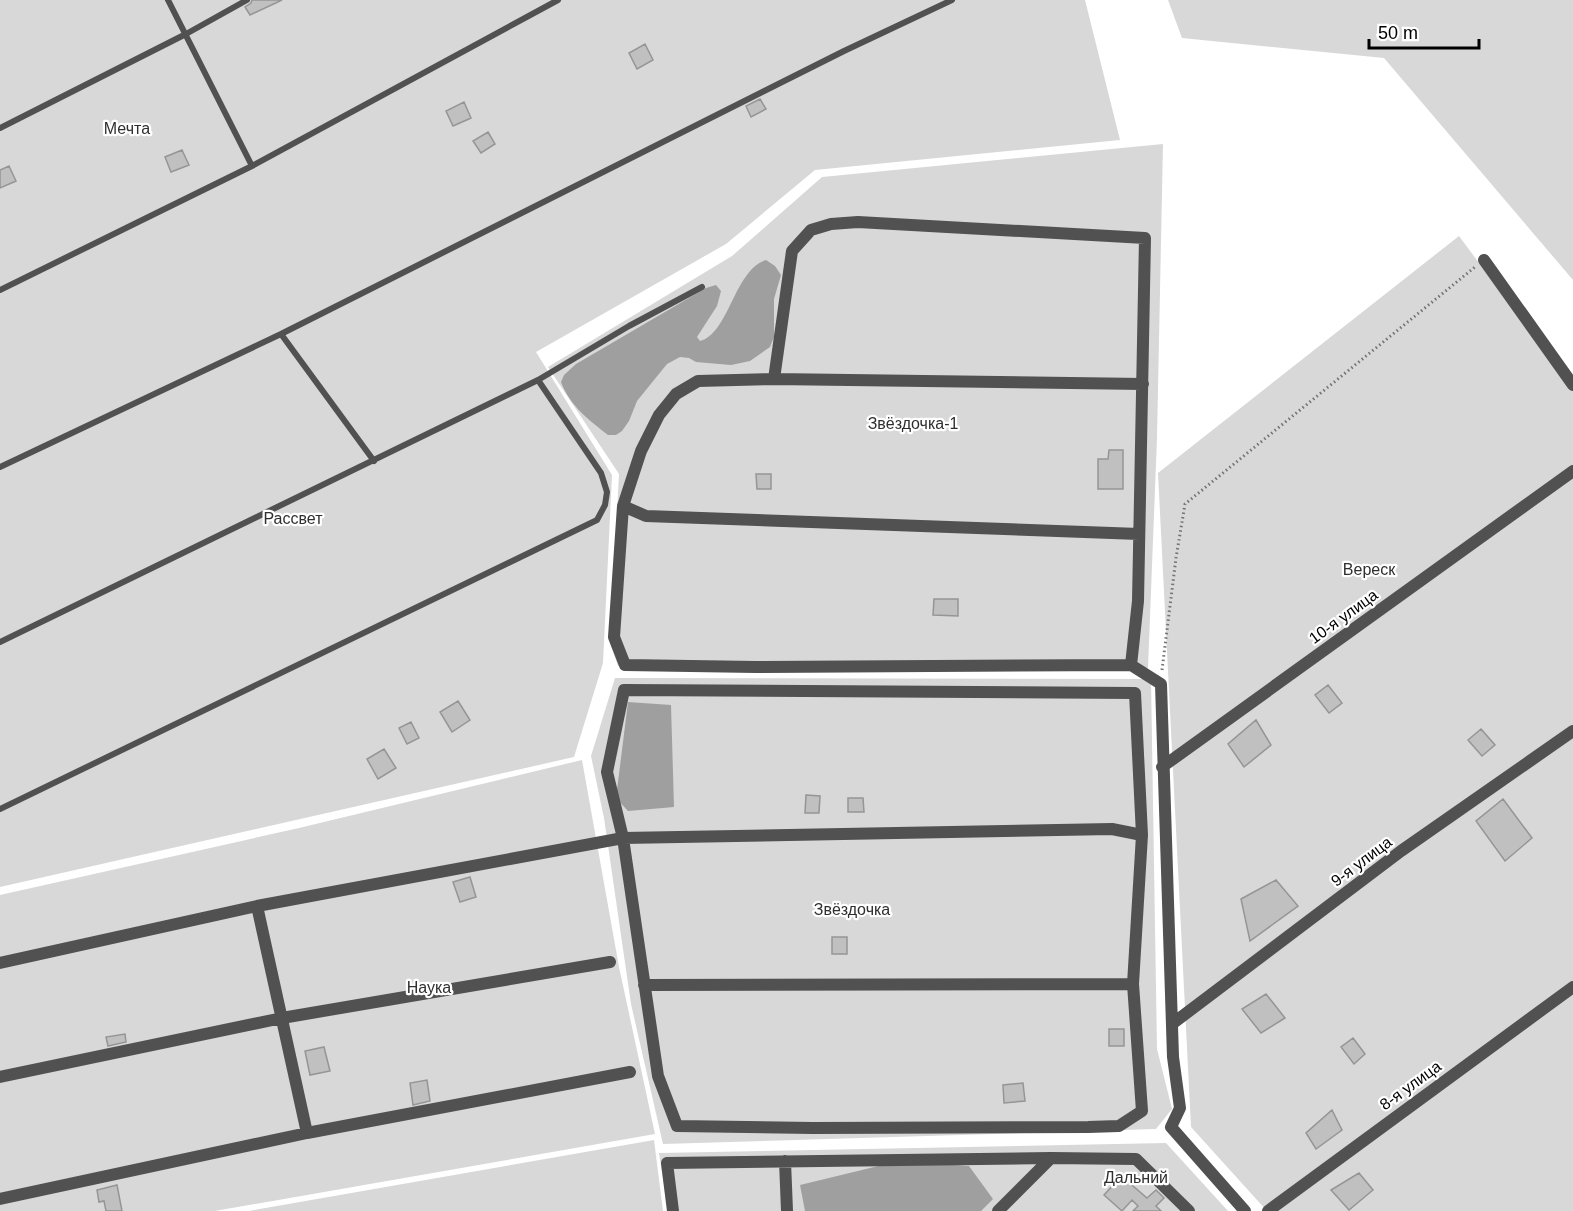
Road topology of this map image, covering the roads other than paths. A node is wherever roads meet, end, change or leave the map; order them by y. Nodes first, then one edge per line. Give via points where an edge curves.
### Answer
1 (168, 0) edge
2 (247, 0) edge
3 (558, 0) edge
4 (952, 0) edge
5 (186, 34) junction
6 (0, 128) edge
7 (252, 166) junction
8 (1484, 260) road end
9 (702, 287) dead end
10 (0, 290) edge
11 (282, 334) junction
12 (774, 379) junction
13 (538, 380) junction
14 (1143, 384) junction
15 (1573, 385) edge
16 (374, 461) junction
17 (0, 467) edge
18 (1573, 471) edge
19 (623, 506) junction
20 (1139, 534) junction
21 (0, 642) edge
22 (1131, 665) junction
23 (1573, 731) edge
24 (1162, 767) junction
25 (0, 809) edge
26 (1142, 835) junction
27 (623, 838) junction
28 (257, 906) junction
29 (610, 962) dead end
30 (0, 963) edge
31 (1133, 984) junction
32 (644, 985) junction
33 (1573, 987) edge
34 (282, 1018) junction
35 (1172, 1024) junction
36 (630, 1072) dead end
37 (0, 1077) edge
38 (307, 1133) junction
39 (1051, 1158) junction
40 (785, 1161) junction
41 (0, 1199) edge
42 (673, 1211) edge
43 (787, 1211) edge
44 (998, 1211) edge
45 (1190, 1211) edge
46 (1245, 1211) edge
47 (1268, 1211) edge

1 - 5 lane
2 - 5 lane
3 - 7 lane
4 - 11 lane
5 - 6 lane
5 - 7 lane
7 - 10 lane
8 - 15 street
9 - 13 lane
11 - 16 lane
11 - 17 lane
12 - 14 street
12 - 14 street via 792,251 811,230 858,222 1145,238
12 - 19 street via 698,381 676,394 659,415 641,452
13 - 16 lane
13 - 25 lane via 601,473 607,492 597,520
14 - 20 street
16 - 21 lane
18 - 24 street, 10-я улица
19 - 20 street via 646,516
19 - 22 street via 614,637 625,664
20 - 22 street via 1138,602
22 - 24 street via 1161,684
23 - 35 street, 9-я улица via 1401,851
24 - 35 street
26 - 27 street via 1112,829
26 - 27 street via 1135,693 624,690 607,772
26 - 31 street
27 - 28 street
27 - 32 street
28 - 30 street
28 - 34 street
29 - 34 street
31 - 32 street
31 - 32 street via 1142,1111 1119,1126 813,1128 677,1125 658,1076
33 - 47 street, 8-я улица
34 - 37 street
34 - 38 street
35 - 46 street via 1180,1108 1171,1127
36 - 38 street
38 - 41 street
39 - 40 street
39 - 44 street
39 - 45 street via 1136,1159
40 - 42 street via 667,1163
40 - 43 street

